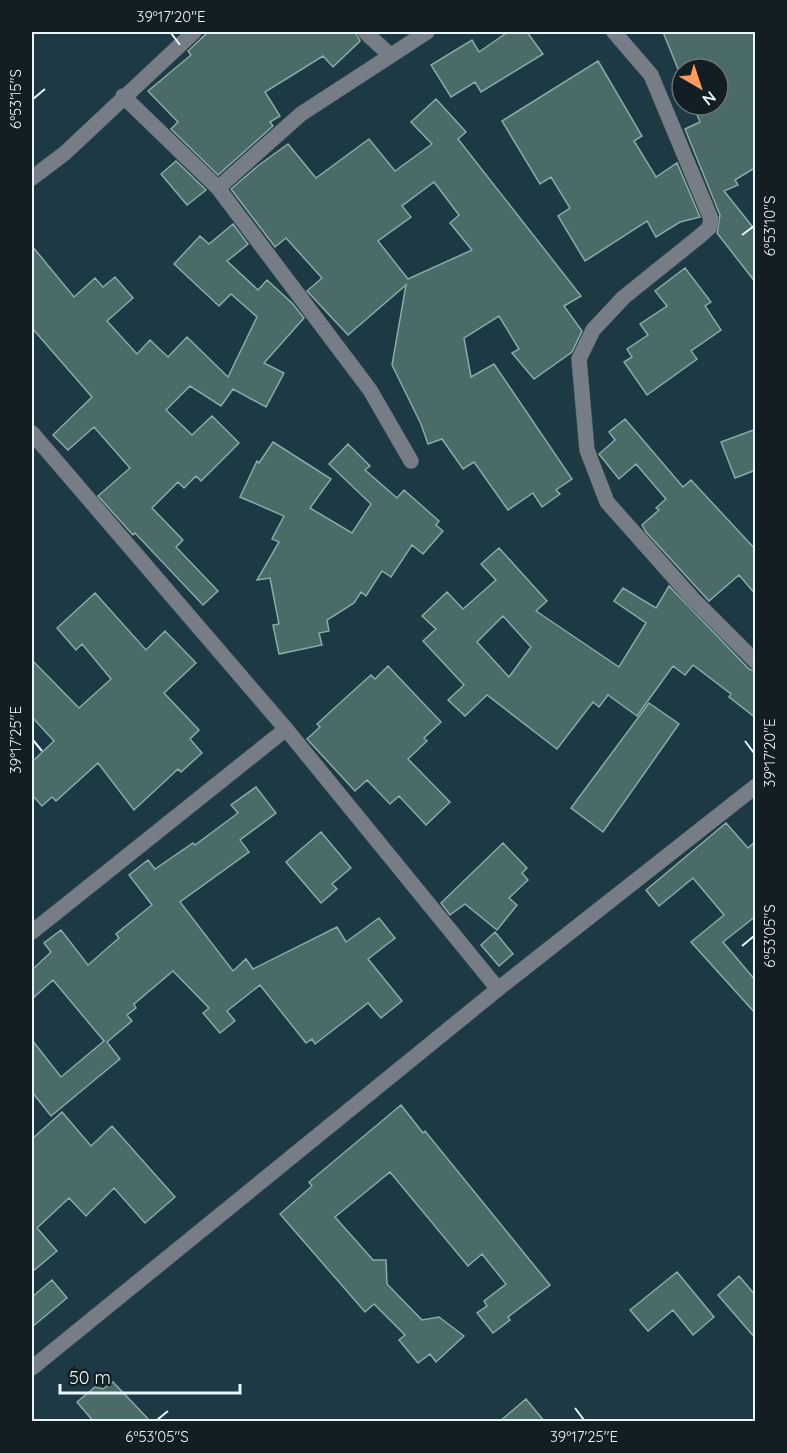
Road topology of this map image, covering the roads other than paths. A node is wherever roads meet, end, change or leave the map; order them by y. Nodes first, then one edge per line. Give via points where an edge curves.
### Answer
1 (194, 32) edge
2 (365, 32) edge
3 (427, 32) edge
4 (614, 32) edge
5 (390, 55) junction
6 (123, 96) junction
7 (32, 178) edge
8 (218, 188) junction
9 (32, 433) edge
10 (411, 461) dead end
11 (756, 662) edge
12 (286, 729) junction
13 (756, 786) edge
14 (32, 932) edge
15 (498, 989) junction
16 (32, 1368) edge

1 - 6 street
2 - 5 street
3 - 5 street
4 - 11 street via 651,75 711,219 700,236 647,277 593,330 579,359 587,450 607,502 674,579
5 - 8 street via 301,114
6 - 7 street via 65,153
6 - 8 street
8 - 10 street via 370,390
9 - 12 street
12 - 14 street
12 - 15 street
13 - 15 street
15 - 16 street

